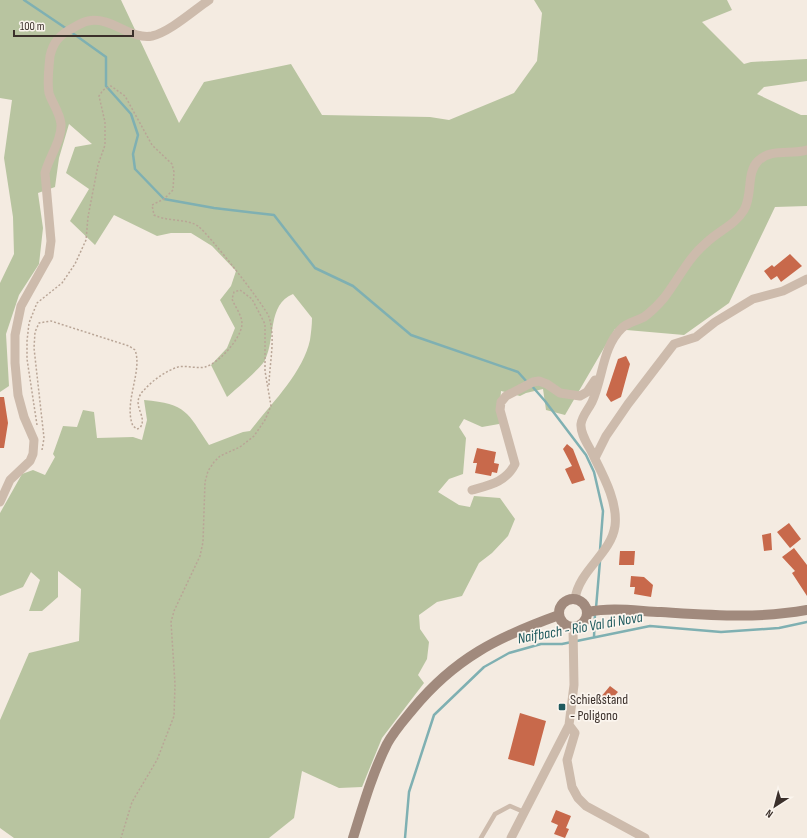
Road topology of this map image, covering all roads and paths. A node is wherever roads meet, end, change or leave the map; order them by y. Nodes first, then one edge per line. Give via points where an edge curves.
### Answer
1 (209, 0) edge
2 (807, 150) edge
3 (807, 279) edge
4 (600, 380) junction
5 (269, 390) junction
6 (38, 430) dead end
7 (39, 442) dead end
8 (37, 454) junction
9 (595, 458) junction
10 (472, 490) dead end
11 (0, 502) edge
12 (575, 599) junction
13 (807, 610) edge
14 (593, 611) junction
15 (559, 615) junction
16 (573, 632) junction
17 (569, 725) junction
18 (524, 812) junction
19 (121, 838) edge
20 (353, 838) edge
21 (481, 838) edge
22 (511, 838) edge
23 (645, 838) edge

1 - 8 street via 152,36 128,31 101,20 87,21 54,42 50,57 49,92 61,123 60,134 45,173 51,241 49,256 21,306 15,335 18,395
2 - 4 street via 772,153 758,161 754,167 751,190 744,210 688,262 664,298 652,310 623,327 605,358
3 - 9 street via 783,291 753,299 696,337 674,344 628,404 606,436
4 - 9 street via 581,426 584,439
4 - 10 street via 596,380 587,392 580,396 560,393 539,381 506,396 501,402 500,410 515,459 513,468 501,481
5 - 6 path via 269,317 206,233 197,226 154,215 152,205 170,195 173,190 172,164 152,145 125,96 112,86 103,90 99,96 105,145 98,165 86,240 75,264 62,283 37,304 29,323 26,340 27,359
5 - 8 path via 265,371 265,324 252,299 240,290 234,292 232,299 241,316 242,325 234,343 213,364 201,368 176,368 145,389 138,399 137,405 143,422 138,429 133,426 130,417 135,350 52,322 41,322 35,332 34,348 44,438
5 - 19 path via 271,406 259,430 246,443 214,462 208,471 200,556 170,622 175,684 174,716 157,760 132,802
7 - 8 path via 40,450
8 - 11 street via 10,480
9 - 12 street via 613,501 615,519 611,539 578,585
12 - 14 main road
12 - 15 main road via 563,603
13 - 14 main road via 755,616
14 - 16 main road
15 - 16 main road
15 - 20 main road via 496,640 469,656 426,693 388,742 376,768
16 - 17 street via 574,685
17 - 18 street
17 - 23 street via 575,733 567,760 568,769 572,787 578,798 586,806
18 - 21 lane via 510,806 495,814
18 - 22 street

